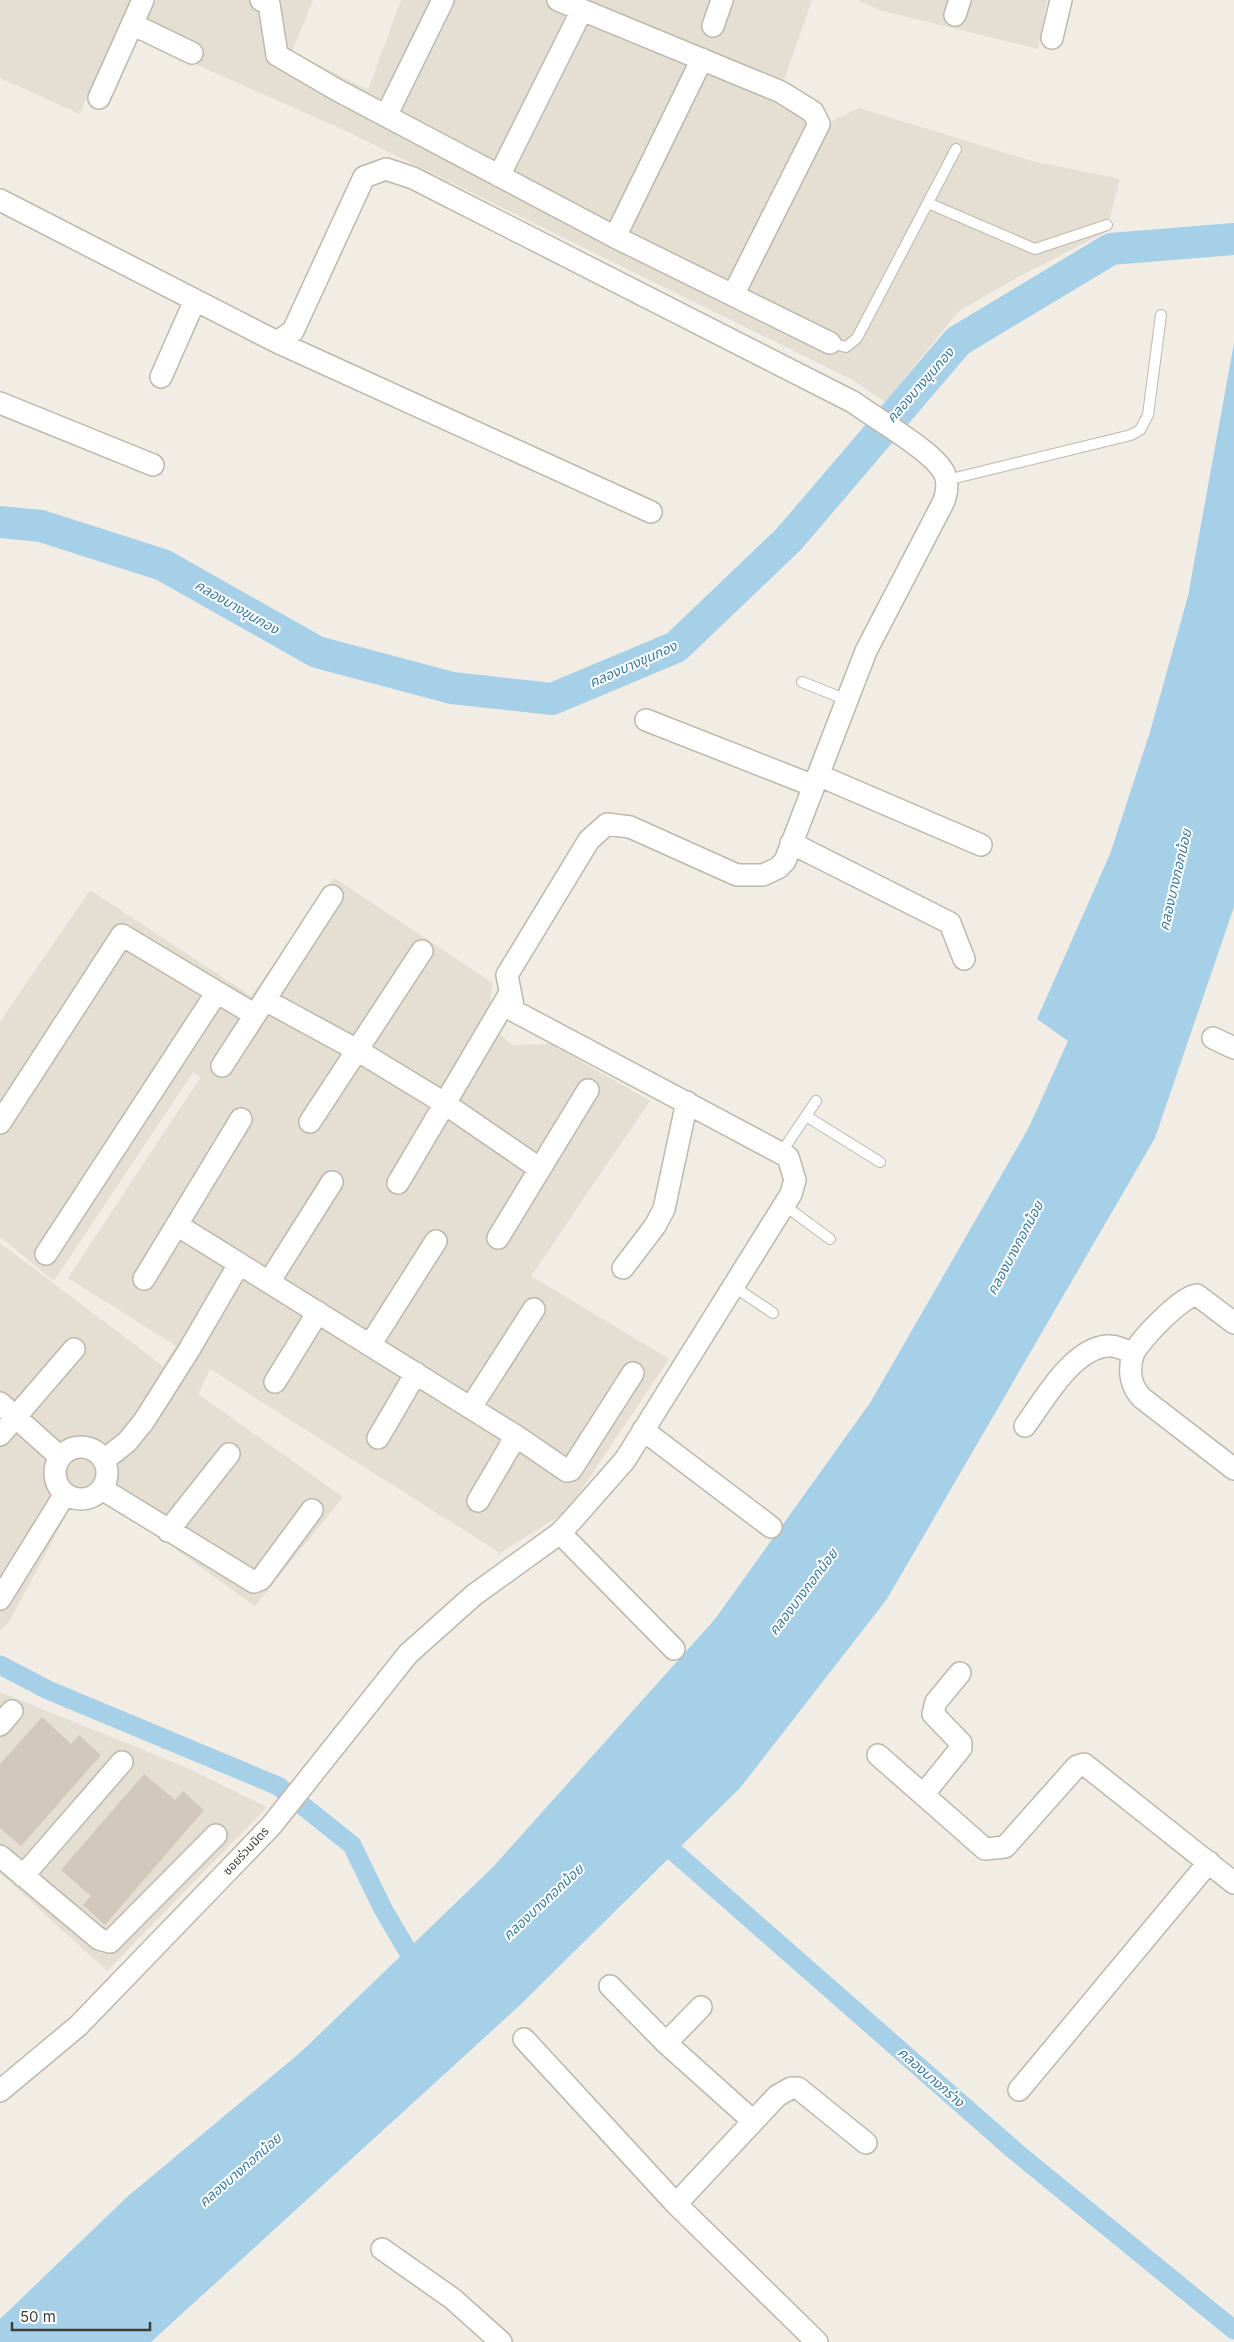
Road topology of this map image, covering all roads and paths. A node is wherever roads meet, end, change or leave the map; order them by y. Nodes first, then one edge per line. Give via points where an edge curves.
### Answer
1 (143, 0) edge
2 (261, 0) edge
3 (443, 0) edge
4 (558, 0) edge
5 (722, 0) edge
6 (1061, 0) edge
7 (582, 10) junction
8 (132, 24) junction
9 (713, 26) dead end
10 (1052, 38) dead end
11 (192, 53) dead end
12 (702, 60) junction
13 (98, 98) dead end
14 (379, 113) junction
15 (956, 149) dead end
16 (499, 176) junction
17 (0, 200) edge
18 (928, 202) junction
19 (1107, 225) dead end
20 (615, 236) junction
21 (733, 295) junction
22 (194, 300) junction
23 (1161, 315) dead end
24 (275, 340) junction
25 (830, 343) joint
26 (161, 377) dead end
27 (0, 403) edge
28 (153, 465) dead end
29 (947, 480) junction
30 (651, 512) dead end
31 (802, 682) dead end
32 (847, 700) junction
33 (646, 720) dead end
34 (816, 781) junction
35 (792, 843) junction
36 (981, 844) dead end
37 (332, 896) dead end
38 (422, 951) dead end
39 (964, 959) dead end
40 (217, 992) junction
41 (510, 992) junction
42 (260, 1007) junction
43 (1213, 1038) dead end
44 (1234, 1048) edge
45 (357, 1050) junction
46 (222, 1066) dead end
47 (588, 1090) dead end
48 (816, 1101) dead end
49 (444, 1102) junction
50 (687, 1102) junction
51 (806, 1116) junction
52 (241, 1119) dead end
53 (310, 1122) dead end
54 (0, 1123) edge
55 (781, 1153) junction
56 (880, 1162) dead end
57 (540, 1169) junction
58 (332, 1182) dead end
59 (398, 1183) dead end
60 (784, 1205) junction
61 (177, 1225) junction
62 (498, 1238) dead end
63 (830, 1239) dead end
64 (436, 1241) dead end
65 (46, 1254) dead end
66 (239, 1264) junction
67 (623, 1268) dead end
68 (144, 1279) dead end
69 (269, 1282) junction
70 (733, 1286) junction
71 (534, 1309) dead end
72 (318, 1312) junction
73 (772, 1313) dead end
74 (1234, 1323) edge
75 (370, 1345) junction
76 (74, 1349) dead end
77 (1133, 1354) junction
78 (416, 1373) junction
79 (633, 1373) dead end
80 (275, 1382) dead end
81 (471, 1407) junction
82 (8, 1410) edge
83 (1025, 1426) dead end
84 (642, 1430) junction
85 (0, 1435) edge
86 (516, 1436) junction
87 (378, 1438) dead end
88 (230, 1454) dead end
89 (60, 1457) junction
90 (104, 1460) junction
91 (1234, 1469) edge
92 (102, 1489) junction
93 (65, 1494) junction
94 (478, 1501) dead end
95 (312, 1510) dead end
96 (771, 1527) dead end
97 (168, 1531) junction
98 (560, 1533) junction
99 (0, 1599) edge
100 (674, 1649) dead end
101 (960, 1673) dead end
102 (878, 1755) dead end
103 (122, 1762) dead end
104 (923, 1795) junction
105 (216, 1835) dead end
106 (0, 1856) edge
107 (1209, 1862) junction
108 (23, 1876) junction
109 (1234, 1883) edge
110 (610, 1986) dead end
111 (701, 2007) dead end
112 (524, 2039) dead end
113 (666, 2043) junction
114 (1019, 2090) dead end
115 (0, 2091) edge
116 (753, 2121) junction
117 (866, 2143) dead end
118 (676, 2204) junction
119 (382, 2249) dead end
120 (501, 2342) edge
121 (817, 2342) edge

1 - 8 street
2 - 14 street via 269,4 277,55
3 - 14 street
4 - 7 street
5 - 9 street
6 - 10 street
7 - 12 street
7 - 16 street
8 - 11 street
8 - 13 street
12 - 20 street
12 - 21 street via 781,92 813,112 818,124
14 - 16 street
15 - 18 lane
16 - 20 street
17 - 22 street
18 - 19 lane via 1035,249
18 - 25 lane via 857,338 846,347
20 - 21 street
21 - 25 street
22 - 24 street
22 - 26 street
23 - 29 lane via 1148,415 1140,430 1132,435
24 - 29 street via 293,331 364,177 386,169 413,178 853,402 941,467
24 - 30 street
27 - 28 street
29 - 32 street via 948,491 944,501 866,651
31 - 32 lane
32 - 34 street
33 - 34 street
34 - 35 street
34 - 36 street
35 - 39 street via 950,923
35 - 41 street via 778,868 763,875 737,875 630,827 607,824 588,840 507,976
37 - 42 street
38 - 45 street
40 - 42 street
40 - 54 street via 122,935
40 - 65 street
41 - 49 street
41 - 50 street via 514,1011
42 - 45 street
42 - 46 street
43 - 44 street
45 - 49 street
45 - 53 street
47 - 57 street
48 - 51 lane
49 - 57 street
49 - 59 street
50 - 55 street
50 - 67 street via 664,1209
51 - 55 lane
51 - 56 lane
52 - 61 street
55 - 60 street, ซอยร่วมมิตร via 788,1157 795,1180
57 - 62 street
58 - 69 street
60 - 63 lane
60 - 70 street, ซอยร่วมมิตร
61 - 66 street
61 - 68 street
64 - 75 street
66 - 69 street
66 - 90 street via 190,1350 144,1421 127,1442
69 - 72 street
70 - 73 lane
70 - 84 street, ซอยร่วมมิตร
71 - 81 street
72 - 75 street
72 - 80 street
74 - 77 street via 1197,1294 1188,1296 1154,1328
75 - 78 street
76 - 82 street
77 - 83 street via 1106,1346 1073,1362
77 - 91 street via 1131,1382 1136,1392
78 - 81 street
78 - 87 street
79 - 86 street via 569,1471
81 - 86 street
82 - 85 street
82 - 89 street
84 - 96 street
84 - 98 street, ซอยร่วมมิตร via 625,1460
86 - 94 street
88 - 97 street
89 - 90 street via 68,1450 83,1447 97,1452
89 - 93 street via 55,1476
90 - 92 street via 107,1470
92 - 93 street via 84,1499
92 - 97 street
93 - 99 street
95 - 97 street via 261,1579 254,1582
98 - 100 street
98 - 115 street, ซอยร่วมมิตร via 474,1595 408,1654 271,1826 78,2026
101 - 104 street via 936,1702 933,1714 961,1743 960,1748
102 - 104 street
103 - 108 street
104 - 107 street via 981,1848 1001,1849 1077,1766 1084,1764
105 - 108 street via 110,1942 98,1939
106 - 108 street
107 - 109 street
107 - 114 street
110 - 113 street
111 - 113 street
112 - 118 street
113 - 116 street
116 - 117 street via 776,2096 798,2088
116 - 118 street
118 - 121 street
119 - 120 street via 452,2299

